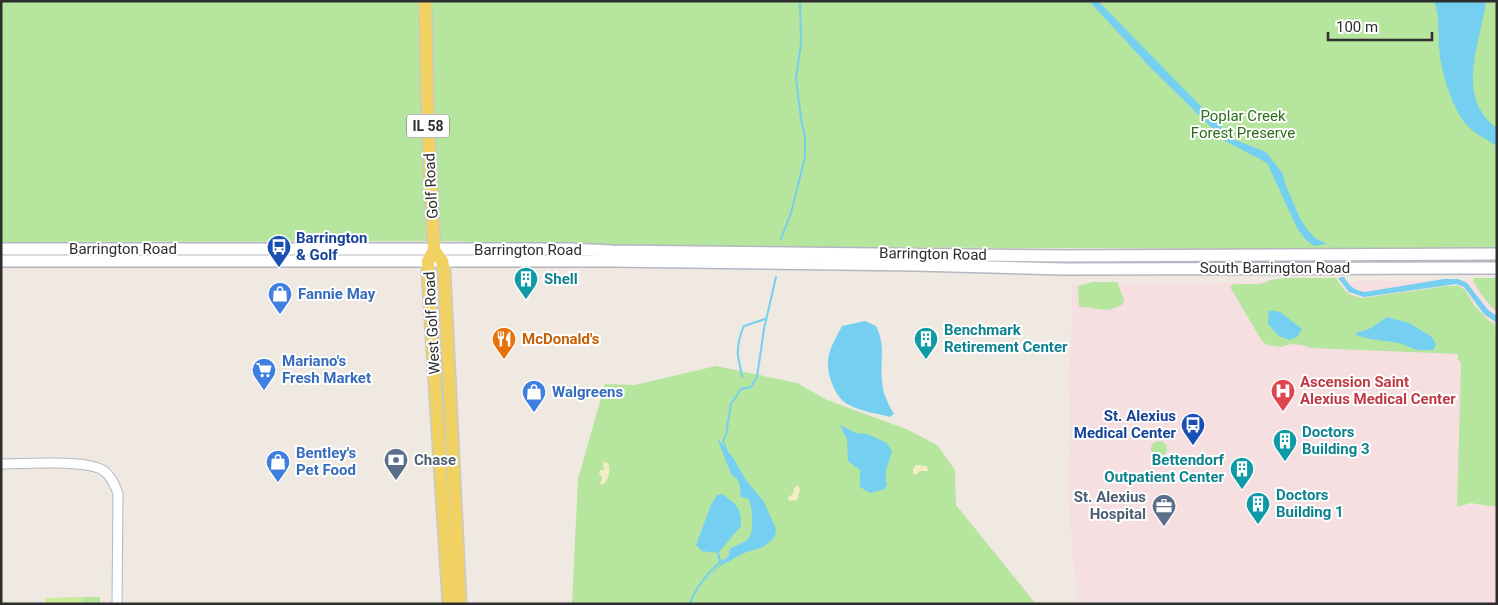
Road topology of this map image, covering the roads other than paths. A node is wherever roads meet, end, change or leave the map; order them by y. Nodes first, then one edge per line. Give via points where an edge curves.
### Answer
1 (425, 1) edge
2 (1, 249) edge
3 (1497, 254) edge
4 (431, 256) junction
5 (1055, 256) joint
6 (1, 261) edge
7 (442, 261) junction
8 (1497, 268) edge
9 (1054, 269) joint
10 (1, 464) edge
11 (117, 604) edge
12 (449, 604) edge
13 (460, 604) edge

1 - 4 main road, Golf Road / IL 58
2 - 4 main road, Barrington Road
3 - 5 main road, South Barrington Road
4 - 5 main road, Barrington Road via 568,249
4 - 6 main road, Barrington Road
4 - 7 main road, West Golf Road
4 - 12 main road, West Golf Road / IL 58
7 - 9 main road, Barrington Road
7 - 13 main road, West Golf Road
8 - 9 main road, South Barrington Road
10 - 11 street via 85,465 105,472 118,494

